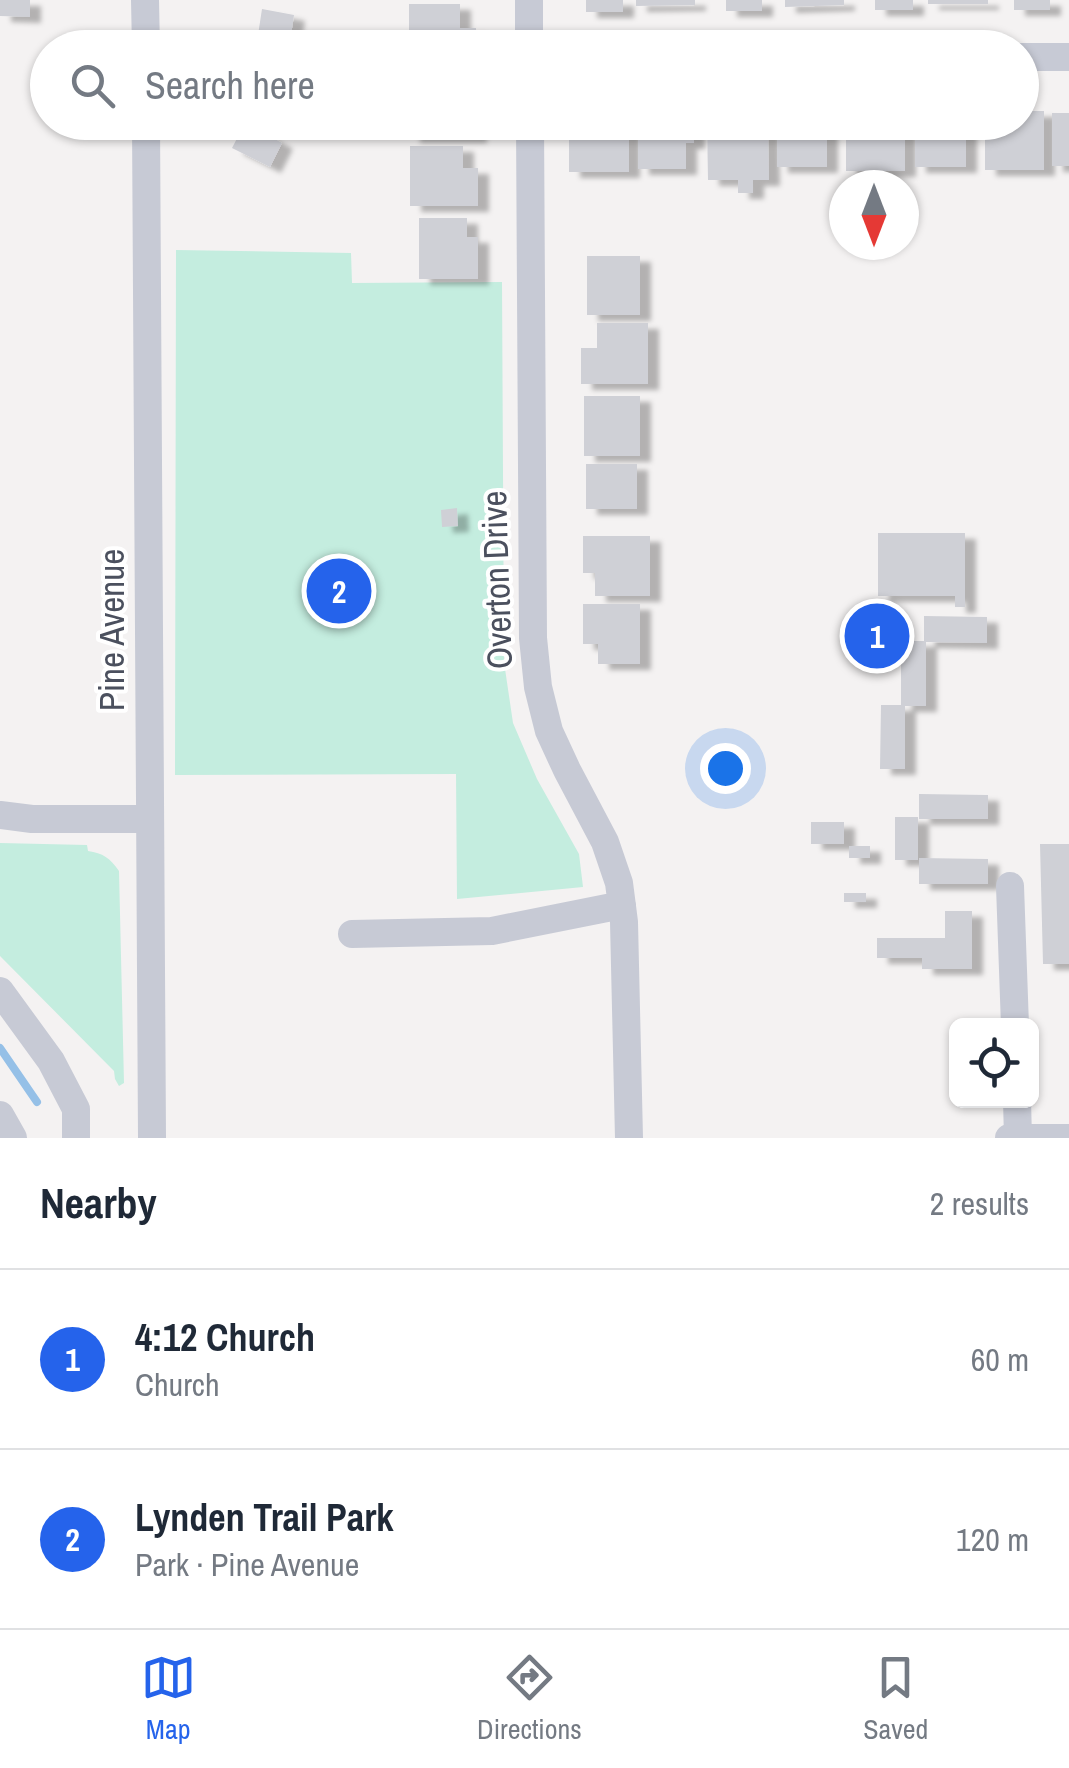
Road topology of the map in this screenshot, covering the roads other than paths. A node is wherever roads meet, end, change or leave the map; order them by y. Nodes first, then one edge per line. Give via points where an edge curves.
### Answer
1 (145, 0) edge
2 (529, 0) edge
3 (146, 30) edge
4 (529, 30) edge
5 (1039, 57) edge
6 (1069, 57) edge
7 (146, 140) edge
8 (530, 140) edge
9 (0, 815) edge
10 (150, 818) junction
11 (1010, 886) dead end
12 (622, 905) junction
13 (352, 934) dead end
14 (0, 991) edge
15 (1014, 1018) edge
16 (1017, 1108) edge
17 (0, 1115) edge
18 (13, 1138) edge
19 (76, 1138) edge
20 (152, 1138) edge
21 (629, 1138) edge
22 (1009, 1138) edge
23 (1018, 1138) edge
24 (1069, 1138) edge

1 - 3 street
2 - 4 street
5 - 6 street
7 - 10 street, Pine Avenue
8 - 12 street, Overton Drive via 532,638 550,731 605,842
9 - 10 street
10 - 20 street, Pine Avenue
11 - 15 street
12 - 13 street via 492,931
12 - 21 street, Overton Drive
14 - 19 street via 76,1109
16 - 23 street
17 - 18 street
22 - 23 street
23 - 24 street

